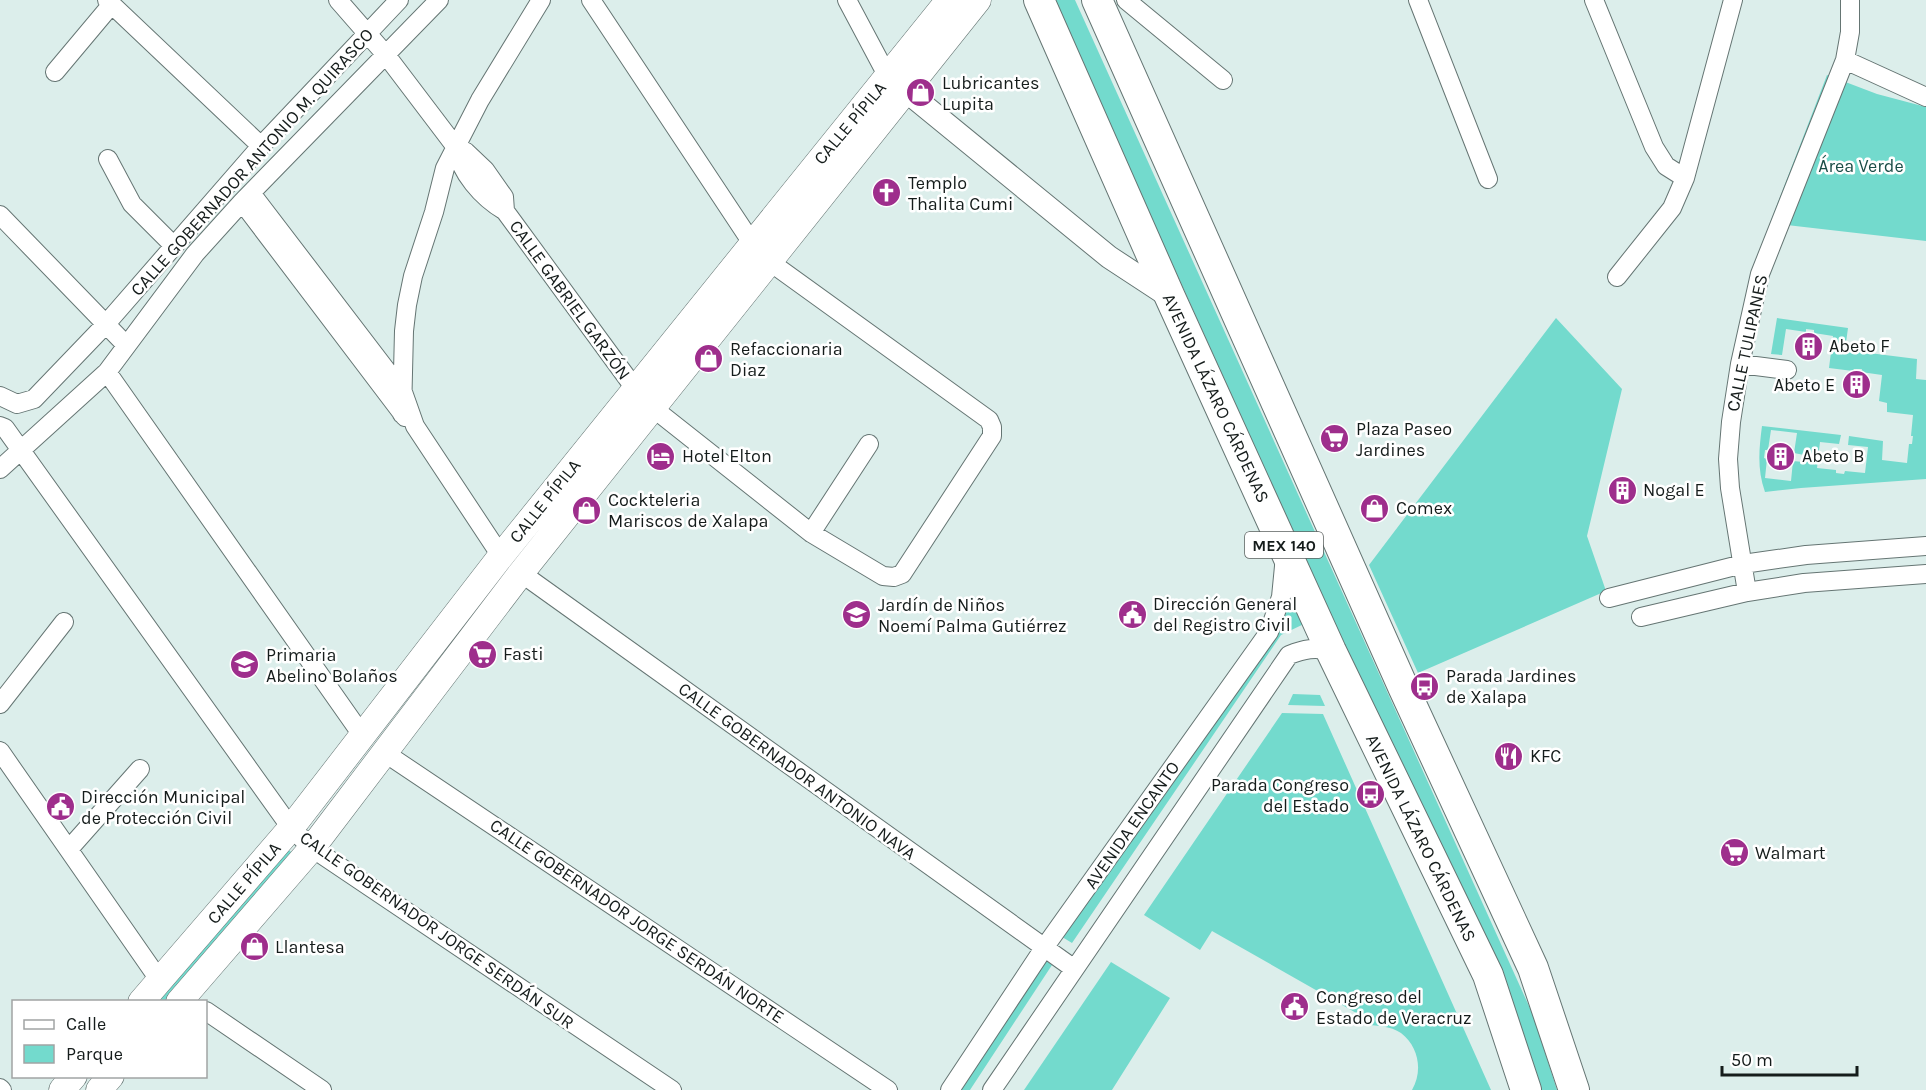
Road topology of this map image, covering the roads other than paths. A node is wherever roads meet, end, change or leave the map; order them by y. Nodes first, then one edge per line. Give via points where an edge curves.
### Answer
1 (338, 0) edge
2 (399, 0) edge
3 (439, 0) edge
4 (541, 0) edge
5 (591, 0) edge
6 (847, 0) edge
7 (927, 0) edge
8 (949, 0) edge
9 (978, 0) edge
10 (994, 0) edge
11 (1039, 0) edge
12 (1097, 0) edge
13 (1126, 0) edge
14 (1418, 0) edge
15 (1594, 0) edge
16 (1733, 0) edge
17 (1850, 0) edge
18 (110, 2) edge
19 (368, 33) junction
20 (386, 55) junction
21 (1845, 60) junction
22 (55, 72) dead end
23 (1223, 80) dead end
24 (897, 84) junction
25 (1926, 97) edge
26 (261, 146) junction
27 (455, 146) junction
28 (108, 159) dead end
29 (1685, 178) junction
30 (1488, 179) dead end
31 (247, 197) junction
32 (0, 215) edge
33 (1144, 239) junction
34 (752, 243) junction
35 (173, 245) junction
36 (1109, 257) junction
37 (770, 262) junction
38 (1617, 277) dead end
39 (1170, 297) junction
40 (106, 324) junction
41 (126, 345) junction
42 (1740, 364) junction
43 (1788, 370) dead end
44 (107, 372) junction
45 (636, 390) junction
46 (403, 392) junction
47 (0, 396) edge
48 (653, 408) junction
49 (409, 420) junction
50 (0, 426) edge
51 (869, 444) dead end
52 (19, 450) junction
53 (0, 469) edge
54 (811, 533) junction
55 (1926, 546) edge
56 (1286, 548) junction
57 (501, 556) junction
58 (1743, 564) junction
59 (521, 573) junction
60 (1926, 574) edge
61 (1747, 592) junction
62 (1609, 598) dead end
63 (1641, 616) dead end
64 (64, 622) dead end
65 (1331, 651) junction
66 (0, 704) edge
67 (362, 735) junction
68 (0, 751) edge
69 (385, 753) junction
70 (140, 769) dead end
71 (291, 828) junction
72 (312, 848) junction
73 (69, 849) junction
74 (1044, 948) junction
75 (1073, 968) junction
76 (160, 981) junction
77 (143, 1000) edge
78 (184, 1000) edge
79 (207, 1012) edge
80 (73, 1078) edge
81 (110, 1078) edge
82 (62, 1090) edge
83 (99, 1090) edge
84 (322, 1090) edge
85 (672, 1090) edge
86 (888, 1090) edge
87 (950, 1090) edge
88 (992, 1090) edge
89 (1526, 1090) edge
90 (1574, 1090) edge

1 - 19 street, CALLE GABRIEL GARZÓN
2 - 19 street, CALLE GOBERNADOR ANTONIO M. QUIRASCO
3 - 20 street, CALLE GOBERNADOR ANTONIO M. QUIRASCO
4 - 27 street
5 - 34 street
6 - 24 street
7 - 24 main road via 910,24
8 - 24 main road, CALLE PÍPILA
9 - 24 main road, CALLE PÍPILA
10 - 24 main road via 932,74
11 - 33 highway, AVENIDA LÁZARO CÁRDENAS / MEX 140
12 - 90 highway, MEX 140 via 1533,968
13 - 23 street
14 - 30 street
15 - 29 street via 1654,147 1666,166
16 - 29 street
17 - 21 street, CALLE TULIPANES
18 - 22 street
18 - 26 street
19 - 20 street, CALLE GABRIEL GARZÓN
19 - 26 street, CALLE GOBERNADOR ANTONIO M. QUIRASCO
20 - 27 street, CALLE GABRIEL GARZÓN
20 - 31 street, CALLE GOBERNADOR ANTONIO M. QUIRASCO
21 - 25 street
21 - 42 street, CALLE TULIPANES via 1760,274
24 - 34 main road, CALLE PÍPILA
24 - 36 street
24 - 37 main road, CALLE PÍPILA
26 - 35 street, CALLE GOBERNADOR ANTONIO M. QUIRASCO
27 - 45 street, CALLE GABRIEL GARZÓN via 472,181 504,211
27 - 46 street via 413,276 404,331
28 - 35 street via 132,204
29 - 38 street via 1672,208
31 - 41 street, CALLE GOBERNADOR ANTONIO M. QUIRASCO via 195,254
31 - 46 street
31 - 49 street
32 - 40 street
33 - 36 street via 1132,251
33 - 39 highway, AVENIDA LÁZARO CÁRDENAS / MEX 140
34 - 37 street
34 - 45 main road, CALLE PÍPILA
35 - 40 street, CALLE GOBERNADOR ANTONIO M. QUIRASCO
36 - 39 street
37 - 48 main road, CALLE PÍPILA
37 - 54 street via 989,420 992,427 992,436 902,574 883,576
39 - 56 highway, AVENIDA LÁZARO CÁRDENAS / MEX 140
40 - 41 street
40 - 47 street, CALLE GOBERNADOR ANTONIO M. QUIRASCO via 34,399 17,404
41 - 44 street, CALLE GOBERNADOR ANTONIO M. QUIRASCO
42 - 43 street
42 - 58 street, CALLE TULIPANES via 1728,459
44 - 52 street, CALLE GOBERNADOR ANTONIO M. QUIRASCO
44 - 67 street
45 - 57 main road, CALLE PÍPILA
46 - 49 street
48 - 54 street
48 - 59 main road, CALLE PÍPILA
49 - 57 street
50 - 52 street, CALLE GOBERNADOR JORGE SERDÁN SUR
51 - 54 street
52 - 53 street, CALLE GOBERNADOR ANTONIO M. QUIRASCO
52 - 71 street, CALLE GOBERNADOR JORGE SERDÁN SUR
55 - 58 street
56 - 65 highway, AVENIDA LÁZARO CÁRDENAS / MEX 140
56 - 74 street, AVENIDA ENCANTO via 1281,597 1269,632
57 - 67 main road, CALLE PÍPILA
58 - 61 street, CALLE TULIPANES
58 - 62 street
59 - 69 main road, CALLE PÍPILA
59 - 74 street, CALLE GOBERNADOR ANTONIO NAVA
60 - 61 street via 1804,583
61 - 63 street
64 - 66 street
65 - 75 street, AVENIDA ENCANTO via 1306,649 1289,655
65 - 89 highway, AVENIDA LÁZARO CÁRDENAS / MEX 140 via 1488,975
67 - 71 main road, CALLE PÍPILA
68 - 73 street
69 - 72 main road, CALLE PÍPILA
69 - 86 street, CALLE GOBERNADOR JORGE SERDÁN NORTE
70 - 73 street
71 - 72 street, CALLE GOBERNADOR JORGE SERDÁN SUR
71 - 76 main road, CALLE PÍPILA
72 - 78 main road, CALLE PÍPILA
72 - 85 street, CALLE GOBERNADOR JORGE SERDÁN SUR
73 - 76 street
74 - 75 street, CALLE GOBERNADOR ANTONIO NAVA
74 - 87 street, AVENIDA ENCANTO
75 - 88 street, AVENIDA ENCANTO
76 - 77 main road, CALLE PÍPILA
79 - 84 street
80 - 82 main road
81 - 83 main road

